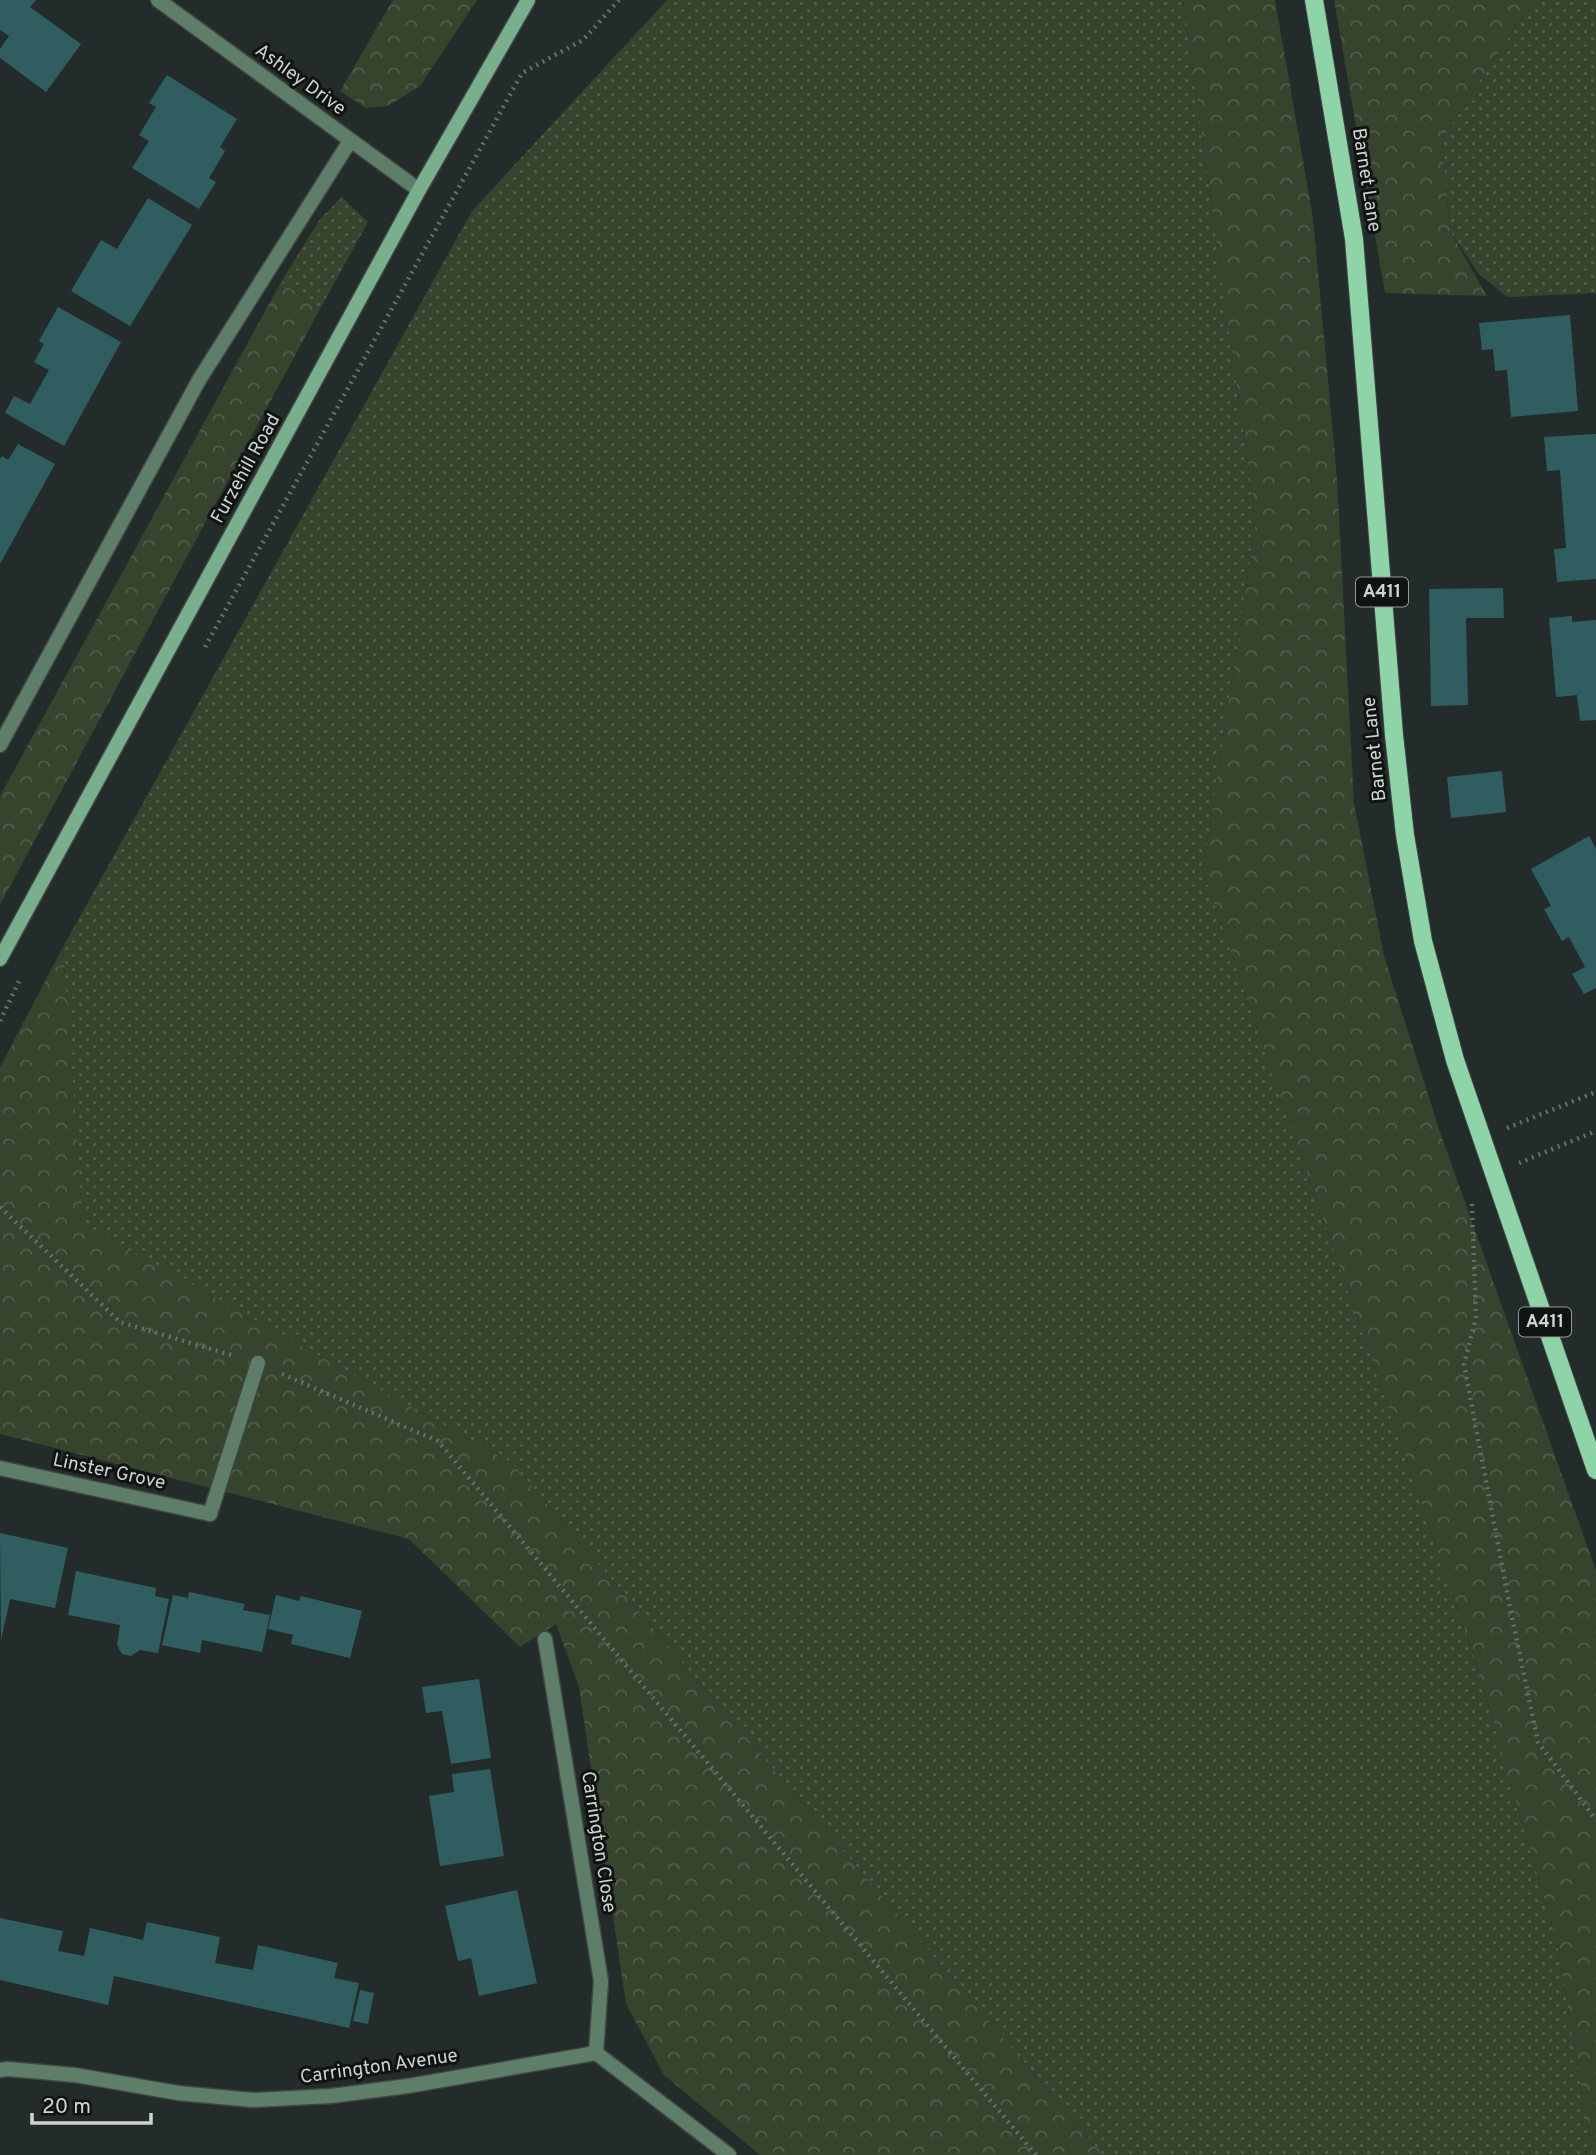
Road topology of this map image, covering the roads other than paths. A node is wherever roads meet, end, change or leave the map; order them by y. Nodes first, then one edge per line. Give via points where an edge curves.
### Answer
1 (158, 0) edge
2 (528, 0) edge
3 (1314, 0) edge
4 (350, 141) junction
5 (419, 190) junction
6 (0, 745) edge
7 (0, 959) edge
8 (258, 1363) dead end
9 (0, 1468) edge
10 (1596, 1470) edge
11 (545, 1639) dead end
12 (596, 2053) junction
13 (0, 2070) edge
14 (729, 2155) edge

1 - 4 street, Ashley Drive
2 - 5 street, Furzehill Road
3 - 10 main road, Barnet Lane / A411 via 1354,239 1394,735 1423,941 1455,1060
4 - 5 street, Ashley Drive
4 - 6 street via 199,380
5 - 7 street, Furzehill Road
8 - 9 street, Linster Grove via 210,1514
11 - 12 street, Carrington Close via 601,1981
12 - 13 street, Carrington Avenue via 369,2091 252,2100 177,2093 75,2075
12 - 14 street

